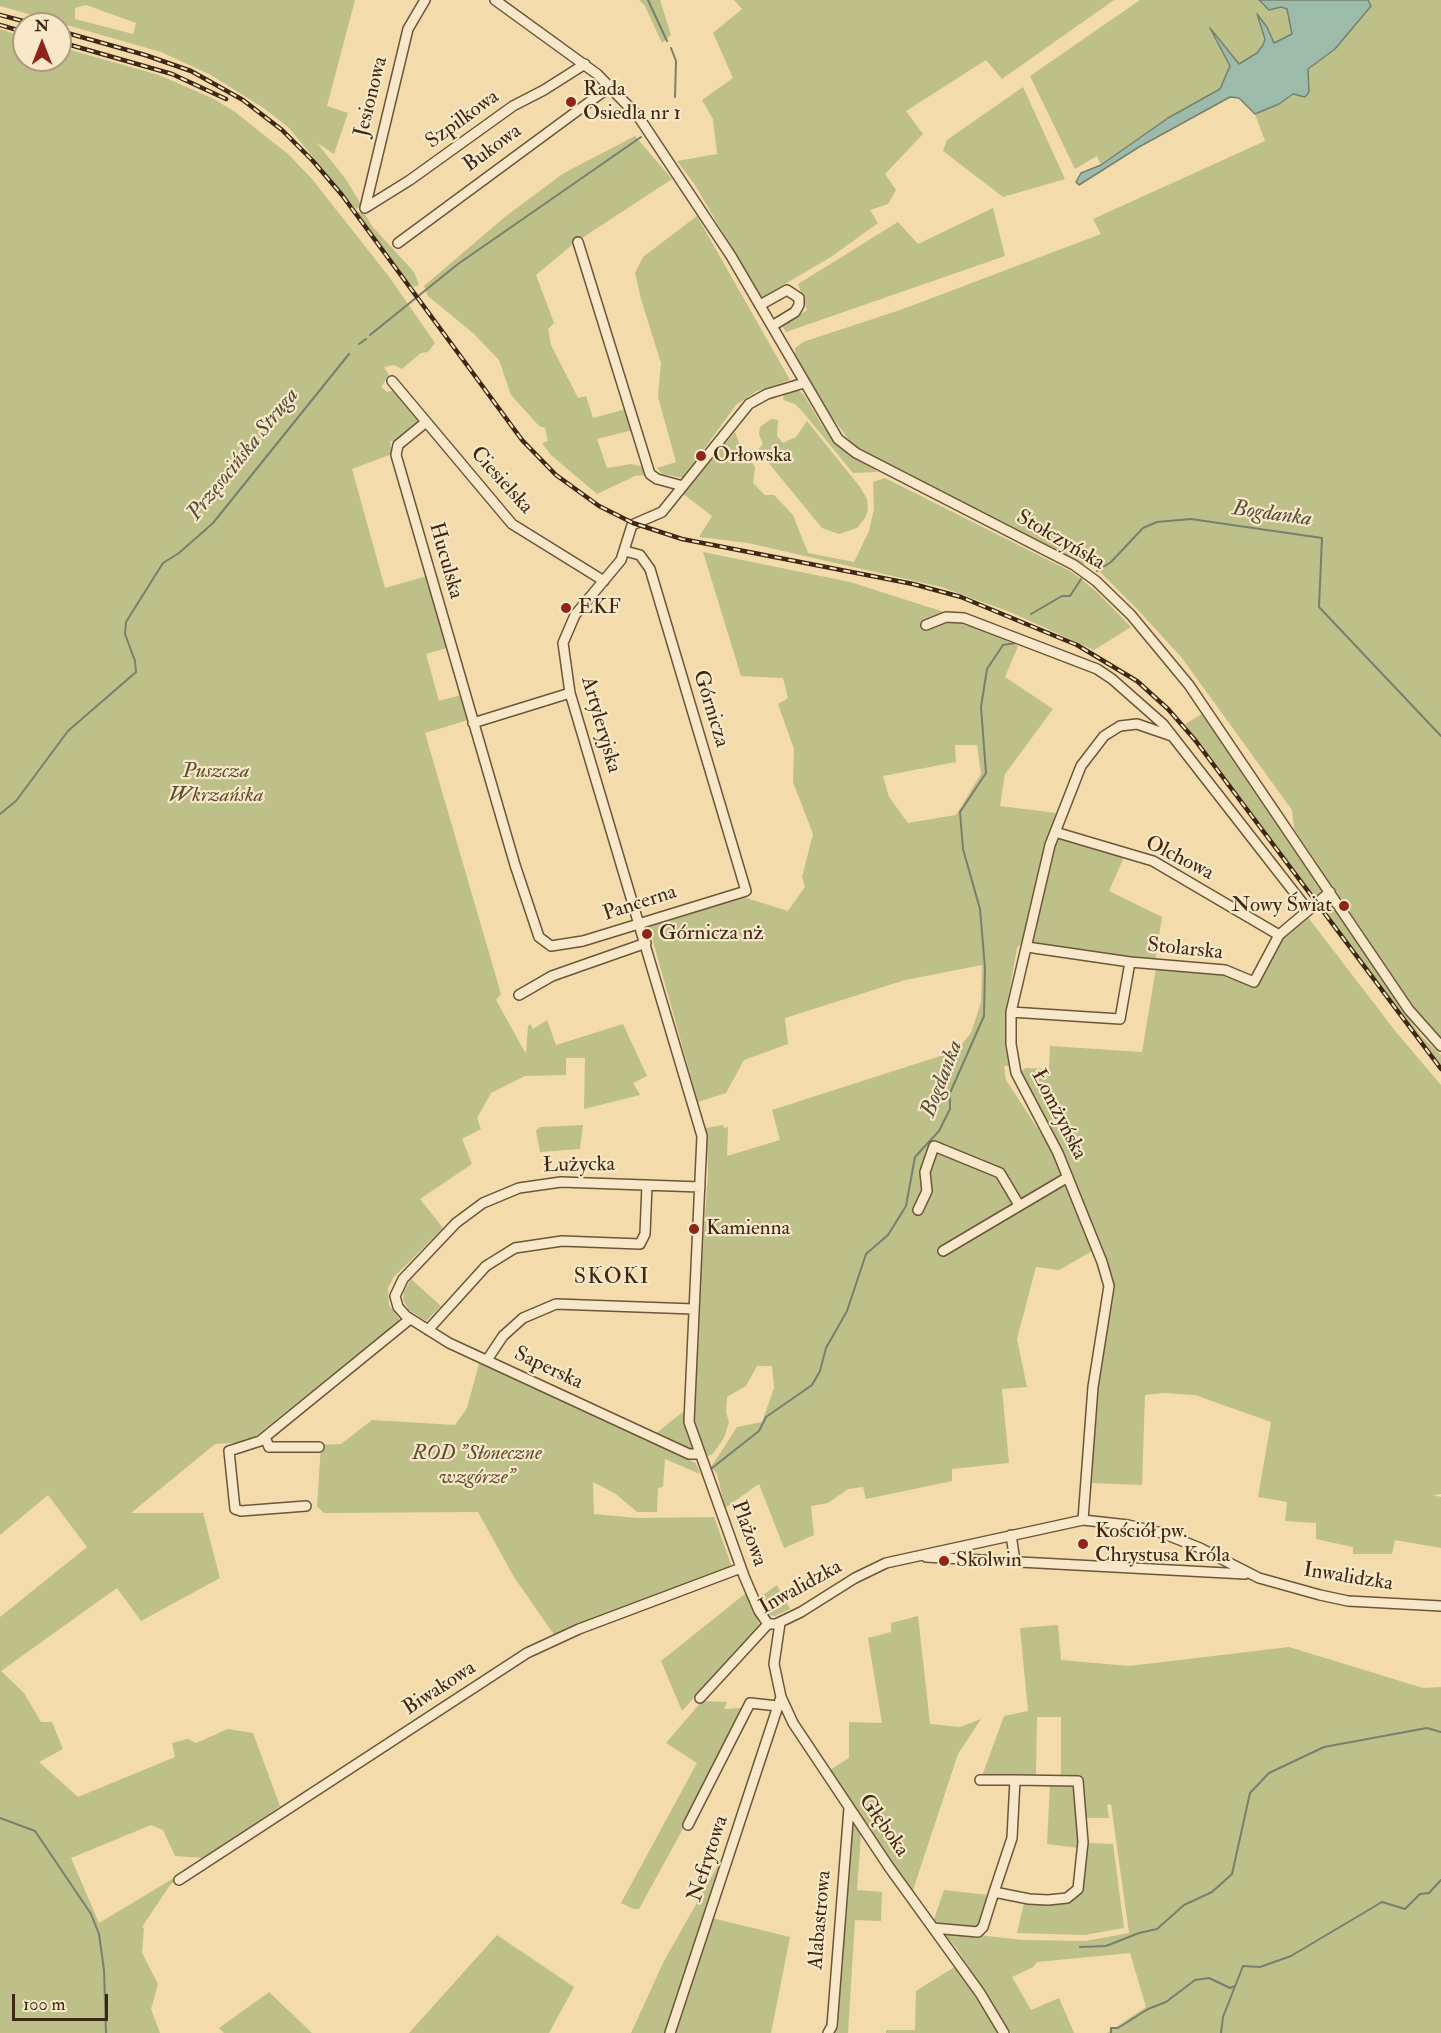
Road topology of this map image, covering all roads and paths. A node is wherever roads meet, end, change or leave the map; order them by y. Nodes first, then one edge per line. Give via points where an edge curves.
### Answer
1 (425, 0) edge
2 (495, 0) edge
3 (585, 64) junction
4 (611, 86) junction
5 (365, 208) joint
6 (578, 242) dead end
7 (398, 243) dead end
8 (760, 305) junction
9 (772, 326) junction
10 (392, 381) dead end
11 (804, 383) junction
12 (426, 422) junction
13 (683, 486) junction
14 (624, 551) junction
15 (604, 581) junction
16 (926, 626) dead end
17 (570, 693) junction
18 (1150, 712) junction
19 (473, 723) junction
20 (1137, 724) junction
21 (1172, 736) junction
22 (1055, 832) junction
23 (746, 891) joint
24 (1330, 892) junction
25 (1308, 910) junction
26 (640, 923) junction
27 (1279, 935) junction
28 (544, 943) joint
29 (646, 944) junction
30 (1027, 947) junction
31 (1130, 962) junction
32 (519, 995) dead end
33 (1011, 1012) junction
34 (1441, 1046) edge
35 (1068, 1177) junction
36 (647, 1185) junction
37 (700, 1187) junction
38 (1019, 1205) junction
39 (918, 1210) dead end
40 (943, 1251) dead end
41 (395, 1296) joint
42 (694, 1309) junction
43 (410, 1319) junction
44 (428, 1330) junction
45 (487, 1360) junction
46 (265, 1437) junction
47 (319, 1447) dead end
48 (700, 1454) junction
49 (306, 1506) dead end
50 (1083, 1520) junction
51 (1011, 1535) junction
52 (951, 1553) junction
53 (1213, 1554) junction
54 (1015, 1561) junction
55 (741, 1568) junction
56 (1208, 1570) junction
57 (1251, 1575) junction
58 (1441, 1606) edge
59 (780, 1623) junction
60 (768, 1624) junction
61 (700, 1698) dead end
62 (779, 1701) junction
63 (980, 1780) dead end
64 (1015, 1780) junction
65 (849, 1808) junction
66 (688, 1825) dead end
67 (180, 1880) dead end
68 (994, 1892) junction
69 (933, 1928) junction
70 (670, 2033) edge
71 (828, 2033) edge
72 (1005, 2033) edge

1 - 5 street, Jesionowa via 408,29
2 - 3 street, Stołczyńska
3 - 4 street, Stołczyńska
3 - 5 street, Szpilkowa via 513,106
4 - 7 street, Bukowa
4 - 8 street, Stołczyńska via 638,116
6 - 13 street via 650,474
8 - 9 street, Stołczyńska
8 - 9 street via 787,290 799,298 795,312
9 - 11 street, Stołczyńska
10 - 12 street, Ciesielska
11 - 13 street via 749,404
11 - 24 street, Stołczyńska via 832,432 846,447 1074,565 1118,601 1189,685
12 - 15 street, Ciesielska via 512,524
12 - 19 street, Huculska via 398,445 395,453
13 - 14 street via 660,513 633,523
14 - 15 street, Artyleryjska
14 - 23 street, Górnicza via 638,554 650,569
15 - 17 street, Artyleryjska via 576,613 564,635
16 - 18 street via 946,617 964,618 1070,658 1104,673
17 - 19 street
17 - 26 street, Artyleryjska
18 - 20 street, Łomżyńska
18 - 21 street
19 - 28 street, Huculska via 515,865
20 - 21 street
20 - 22 street, Łomżyńska via 1111,730 1095,745 1075,778
21 - 25 street
22 - 27 street, Olchowa via 1153,861
22 - 30 street, Łomżyńska
23 - 26 street, Pancerna
24 - 25 street, Stolarska
24 - 34 street, Stołczyńska via 1418,1023
25 - 27 street, Stolarska
26 - 28 street, Pancerna via 566,945
26 - 29 street
27 - 31 street, Stolarska via 1254,982 1225,970
29 - 32 street, Pancerna via 552,976
29 - 37 street via 702,1136
30 - 31 street, Stolarska
30 - 33 street, Łomżyńska
31 - 33 street via 1120,1020
33 - 35 street, Łomżyńska via 1016,1073 1048,1130
35 - 38 street
35 - 50 street, Łomżyńska via 1109,1286 1093,1387
36 - 37 street, Łużycka
36 - 41 street, Łużycka via 543,1183 497,1197 469,1212 445,1233 403,1279
36 - 44 street via 645,1234 640,1244 562,1241 515,1248 486,1266
37 - 42 street
38 - 39 street via 1000,1173 934,1146 925,1173 927,1191
38 - 40 street
41 - 43 street, Saperska via 400,1311
42 - 45 street via 552,1305 534,1311 514,1326
42 - 48 street via 689,1417
43 - 44 street, Saperska
43 - 46 street
44 - 45 street, Saperska
45 - 48 street, Saperska via 689,1454
46 - 47 street via 269,1447
46 - 49 street via 229,1451 235,1509
48 - 55 street, Plażowa
50 - 51 street, Inwalidzka
50 - 53 street, Inwalidzka via 1148,1529
51 - 52 street, Inwalidzka
51 - 54 street
52 - 54 street, Inwalidzka
52 - 59 street, Inwalidzka via 909,1557 869,1570
53 - 56 street
53 - 57 street, Inwalidzka
54 - 56 street, Inwalidzka
55 - 60 street, Plażowa
55 - 67 street, Biwakowa via 527,1653
56 - 57 street, Inwalidzka
57 - 58 street, Inwalidzka via 1341,1600
59 - 60 street, Inwalidzka
59 - 62 street, Głęboka via 774,1664
60 - 61 street, Inwalidzka
62 - 65 street, Głęboka
62 - 66 street via 750,1703
62 - 70 street, Nefrytowa
63 - 64 street
64 - 68 street via 1012,1838
64 - 68 street via 1078,1781 1083,1842 1078,1889 1067,1898 1055,1899
65 - 69 street, Głęboka
65 - 71 street, Alabastrowa via 832,2026
68 - 69 street via 978,1932
69 - 72 street, Głęboka

